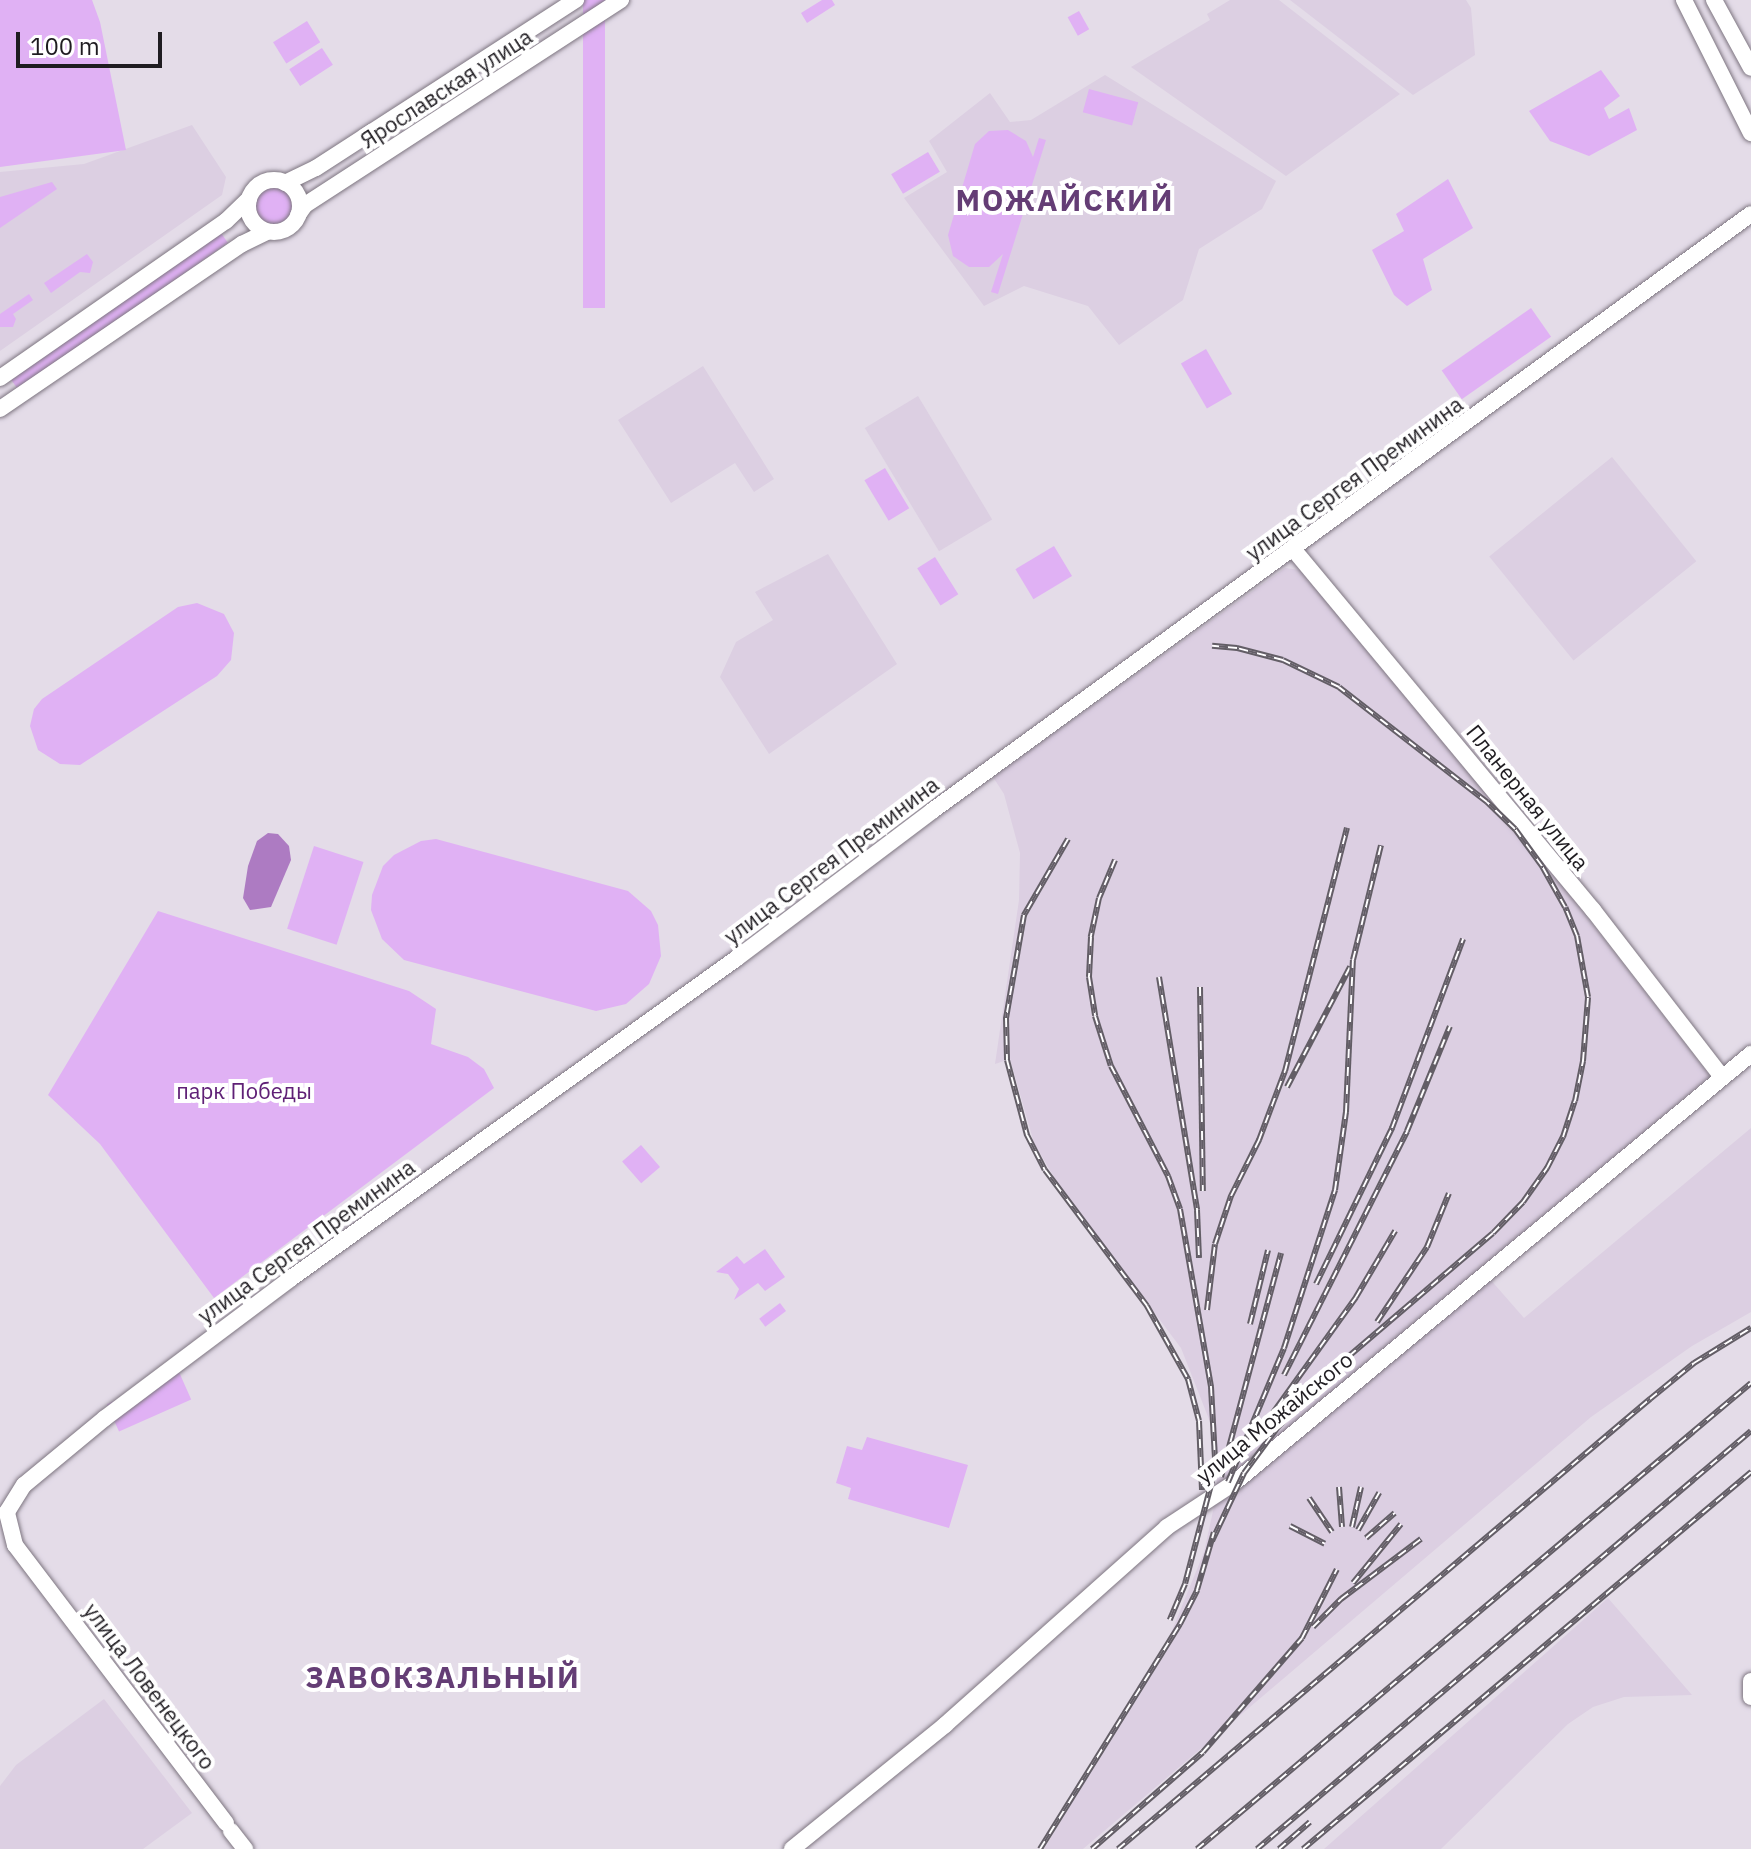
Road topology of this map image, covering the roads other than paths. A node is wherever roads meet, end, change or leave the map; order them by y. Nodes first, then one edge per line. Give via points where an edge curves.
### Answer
1 (576, 0) edge
2 (621, 0) edge
3 (1685, 0) edge
4 (1714, 0) edge
5 (1751, 68) edge
6 (1751, 133) edge
7 (285, 183) junction
8 (249, 199) junction
9 (1751, 214) edge
10 (298, 215) junction
11 (267, 232) junction
12 (0, 378) edge
13 (0, 409) edge
14 (1294, 550) junction
15 (1751, 1054) edge
16 (1722, 1077) junction
17 (37, 1576) joint
18 (1751, 1681) edge
19 (1751, 1697) edge
20 (245, 1849) edge
21 (792, 1849) edge

1 - 7 street, Ярославская улица
2 - 10 street, Ярославская улица via 305,205
3 - 6 street
4 - 5 street
7 - 8 street via 261,184
7 - 10 street via 299,199
8 - 11 street via 250,217
8 - 12 street via 226,221
9 - 14 street, улица Сергея Преминина
10 - 11 street via 288,228
11 - 13 street
14 - 16 street, Планерная улица via 1593,910
14 - 17 street, улица Сергея Преминина via 290,1279 35,1474 7,1512 15,1545
15 - 16 street, улица Можайского
16 - 21 street, улица Можайского via 1234,1483 1167,1527 945,1725
17 - 20 street, улица Ловенецкого
18 - 19 street

